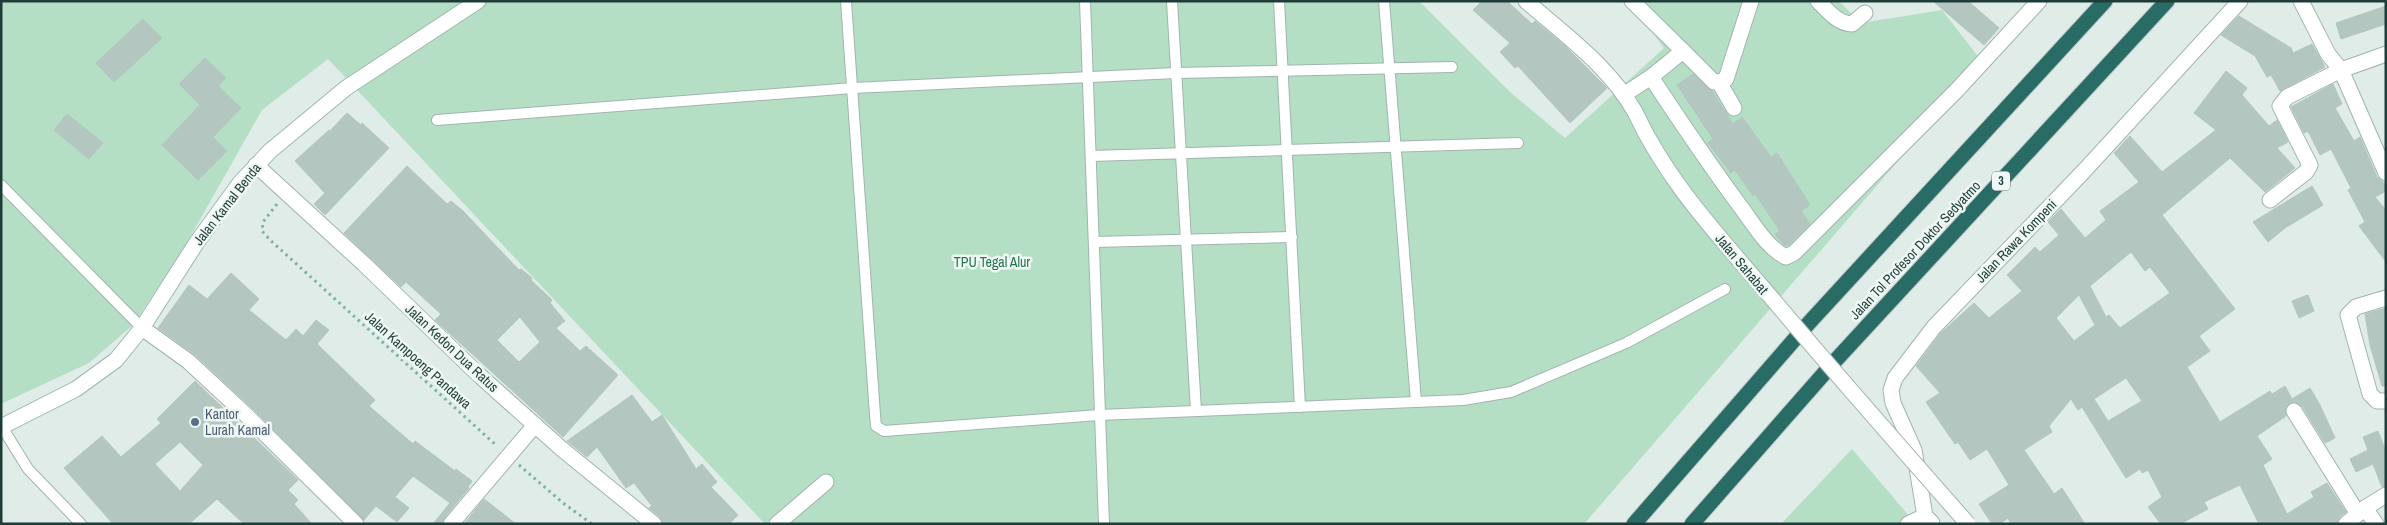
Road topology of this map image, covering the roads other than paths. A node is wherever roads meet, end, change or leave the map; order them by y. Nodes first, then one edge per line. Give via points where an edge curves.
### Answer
1 (478, 1) edge
2 (846, 1) edge
3 (1085, 1) edge
4 (1172, 1) edge
5 (1279, 1) edge
6 (1384, 1) edge
7 (1526, 1) edge
8 (1632, 1) edge
9 (1751, 1) edge
10 (1818, 1) edge
11 (2039, 1) edge
12 (2105, 1) edge
13 (2166, 1) edge
14 (2240, 1) edge
15 (2301, 1) edge
16 (1865, 13) dead end
17 (1683, 51) junction
18 (2386, 54) edge
19 (1390, 67) junction
20 (1452, 67) dead end
21 (1284, 69) junction
22 (2341, 70) junction
23 (1176, 73) junction
24 (1089, 77) junction
25 (1652, 77) junction
26 (1719, 82) junction
27 (853, 88) junction
28 (1625, 94) junction
29 (1734, 108) dead end
30 (437, 120) dead end
31 (1518, 143) dead end
32 (1397, 147) junction
33 (1288, 150) junction
34 (1180, 153) junction
35 (1091, 156) junction
36 (256, 165) junction
37 (2386, 173) edge
38 (1, 185) edge
39 (2270, 200) dead end
40 (1292, 236) junction
41 (1185, 239) junction
42 (1094, 242) junction
43 (1725, 290) dead end
44 (2386, 298) edge
45 (140, 326) junction
46 (2386, 401) edge
47 (1416, 402) junction
48 (1300, 407) junction
49 (1196, 411) junction
50 (2294, 411) dead end
51 (1099, 415) junction
52 (535, 425) junction
53 (2, 427) edge
54 (826, 482) dead end
55 (2386, 494) edge
56 (2361, 511) junction
57 (1929, 520) edge
58 (81, 524) edge
59 (356, 524) edge
60 (451, 524) edge
61 (654, 524) edge
62 (777, 524) edge
63 (1104, 524) edge
64 (1634, 524) edge
65 (1692, 524) edge
66 (1908, 524) edge
67 (1968, 524) edge
68 (2346, 524) edge
69 (2376, 524) edge

1 - 36 street, Jalan Kamal Benda via 346,88
2 - 27 lane
3 - 24 lane
4 - 23 lane
5 - 21 lane
6 - 19 lane
7 - 28 street, Jalan Sahabat via 1603,68
8 - 17 street
9 - 26 street via 1728,76
10 - 16 street via 1847,24 1852,24
11 - 25 street via 1958,90 1794,253 1786,256 1777,253 1756,228
12 - 64 highway, Jalan Tol Profesor Doktor Sedyatmo via 1807,325
13 - 65 highway, Jalan Tol Profesor Doktor Sedyatmo / 3 via 1835,361
14 - 57 street, Jalan Rawa Kompeni via 1934,327 1895,378 1891,394 1914,450
15 - 22 street via 2328,54
17 - 25 street
17 - 26 street via 1714,82
18 - 22 street
19 - 20 lane
19 - 21 lane
19 - 32 lane
21 - 23 lane
21 - 33 lane
22 - 37 street
22 - 39 street via 2287,97 2280,106 2310,165 2306,172
23 - 24 lane
23 - 34 lane
24 - 27 lane
24 - 35 lane
25 - 28 street
26 - 29 street
27 - 30 lane
27 - 51 lane via 876,426 896,432
28 - 67 street, Jalan Sahabat, bridge via 1650,145 1682,193
31 - 32 lane
32 - 33 lane
32 - 47 lane
33 - 34 lane
33 - 40 lane
34 - 35 lane
34 - 41 lane
35 - 42 lane
36 - 45 street, Jalan Kamal Benda via 196,242
36 - 52 street, Jalan Kedon Dua Ratus
38 - 45 lane
40 - 41 lane
40 - 48 lane
41 - 42 lane
41 - 49 lane
42 - 51 lane
43 - 47 lane via 1626,343 1512,392 1463,400
44 - 46 street via 2356,307 2348,315 2370,394 2377,401
45 - 53 street, Jalan Kamal Benda via 116,360 99,374
45 - 59 street via 195,368
47 - 48 lane
48 - 49 lane
49 - 51 lane
50 - 56 street
51 - 63 lane
52 - 60 street
52 - 61 street, Jalan Kedon Dua Ratus
53 - 58 lane via 28,469
54 - 62 street
55 - 56 street
56 - 68 street
56 - 69 street
57 - 66 street

